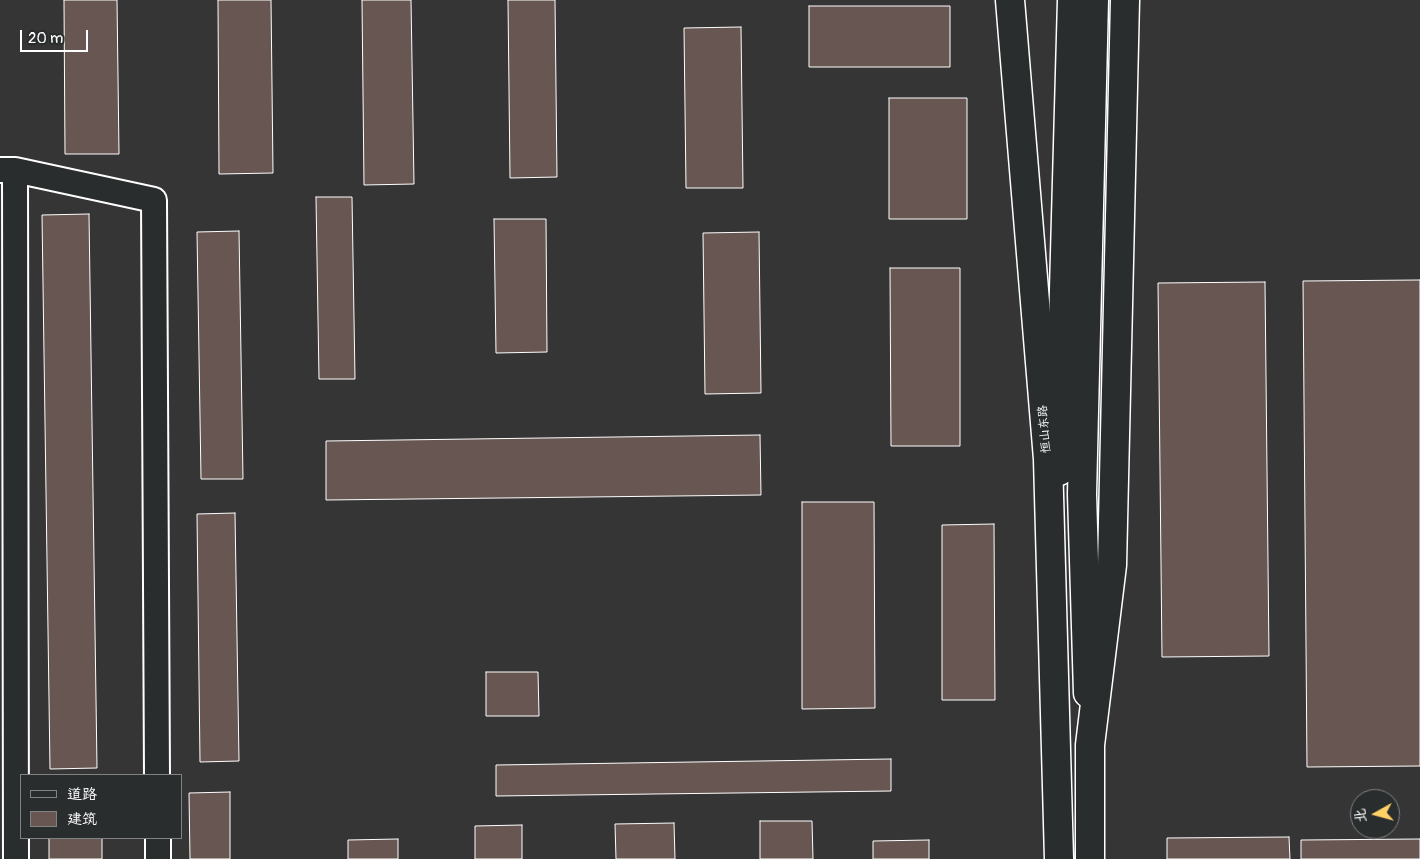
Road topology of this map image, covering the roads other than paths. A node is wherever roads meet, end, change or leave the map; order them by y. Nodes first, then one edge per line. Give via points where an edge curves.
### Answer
1 (1010, 0) edge
2 (1057, 0) edge
3 (1072, 0) edge
4 (1094, 0) edge
5 (1125, 0) edge
6 (1068, 122) junction
7 (7, 170) edge
8 (7, 524) edge
9 (1054, 650) junction
10 (1090, 745) junction
11 (157, 774) edge
12 (8, 824) edge
13 (158, 839) edge
14 (16, 859) edge
15 (158, 859) edge
16 (1058, 859) edge
17 (1090, 859) edge

1 - 9 main road, 恒山东路 via 1048,459
2 - 6 main road
3 - 6 main road
4 - 10 main road via 1082,494
5 - 10 main road via 1112,565
6 - 9 main road
7 - 8 street
7 - 11 street via 154,200
8 - 12 street
9 - 16 main road, 恒山东路
10 - 17 main road
12 - 14 street
13 - 15 street

